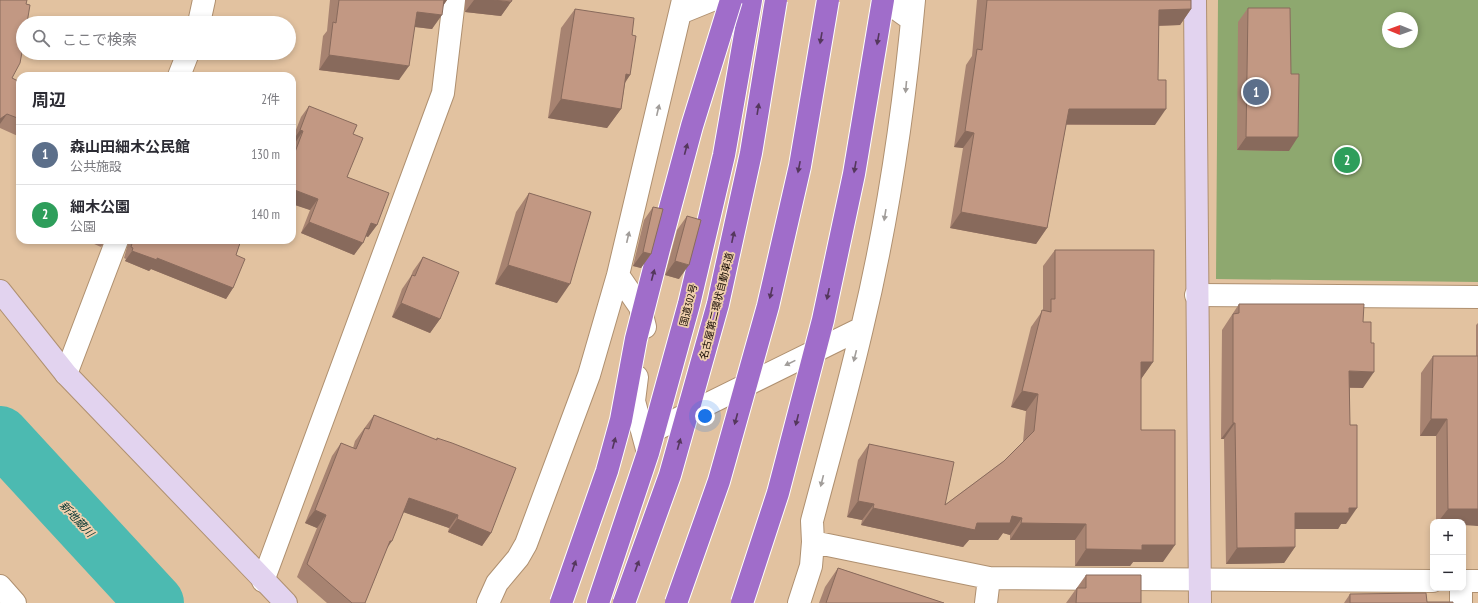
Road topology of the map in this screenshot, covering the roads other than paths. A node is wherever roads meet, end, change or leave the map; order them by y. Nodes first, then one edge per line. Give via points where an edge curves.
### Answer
1 (204, 0) edge
2 (454, 0) edge
3 (712, 0) edge
4 (731, 0) edge
5 (751, 0) edge
6 (776, 0) edge
7 (828, 0) edge
8 (884, 0) edge
9 (1195, 0) edge
10 (681, 7) edge
11 (913, 10) edge
12 (201, 16) edge
13 (185, 60) edge
14 (181, 72) edge
15 (115, 244) edge
16 (618, 275) junction
17 (0, 291) edge
18 (1196, 295) junction
19 (1478, 297) edge
20 (862, 328) junction
21 (66, 374) junction
22 (655, 430) junction
23 (648, 453) junction
24 (814, 542) junction
25 (989, 578) junction
26 (1200, 579) junction
27 (263, 581) junction
28 (1430, 581) edge
29 (1466, 581) edge
30 (1478, 581) edge
31 (0, 586) edge
32 (1461, 591) edge
33 (15, 603) edge
34 (286, 603) edge
35 (488, 603) edge
36 (561, 603) edge
37 (598, 603) edge
38 (624, 603) edge
39 (676, 603) edge
40 (742, 603) edge
41 (799, 603) edge
42 (986, 603) edge
43 (1200, 603) edge
44 (1461, 603) edge

1 - 12 street
2 - 27 street via 443,93
3 - 10 street
36 -> 4 highway, bridge via 607,471 659,249 692,126
5 - 22 highway, 国道302号 via 724,155 689,304
38 -> 6 highway, 名古屋第二環状自動車道, bridge via 670,475 718,304 751,153
7 -> 39 highway, bridge via 800,166 768,306 719,481
8 - 11 street
8 -> 40 highway, bridge via 854,174 823,320 778,493
9 - 18 street
16 -> 10 street
11 -> 20 street via 904,104 881,240
13 - 14 street
15 - 21 street
16 - 23 street via 640,307 645,322 634,401
16 - 35 street via 589,375 529,537 518,558 497,583
17 - 21 street
18 - 19 street
18 - 26 street
20 -> 22 street
20 -> 24 street via 812,521
21 - 27 street
22 - 23 highway, 国道302号
23 - 37 highway, 国道302号
24 - 25 street
24 - 41 street via 811,566
25 - 26 street
25 - 42 street
26 - 28 street
26 - 43 street
27 - 34 street
29 - 30 street
31 - 33 street
32 - 44 street

